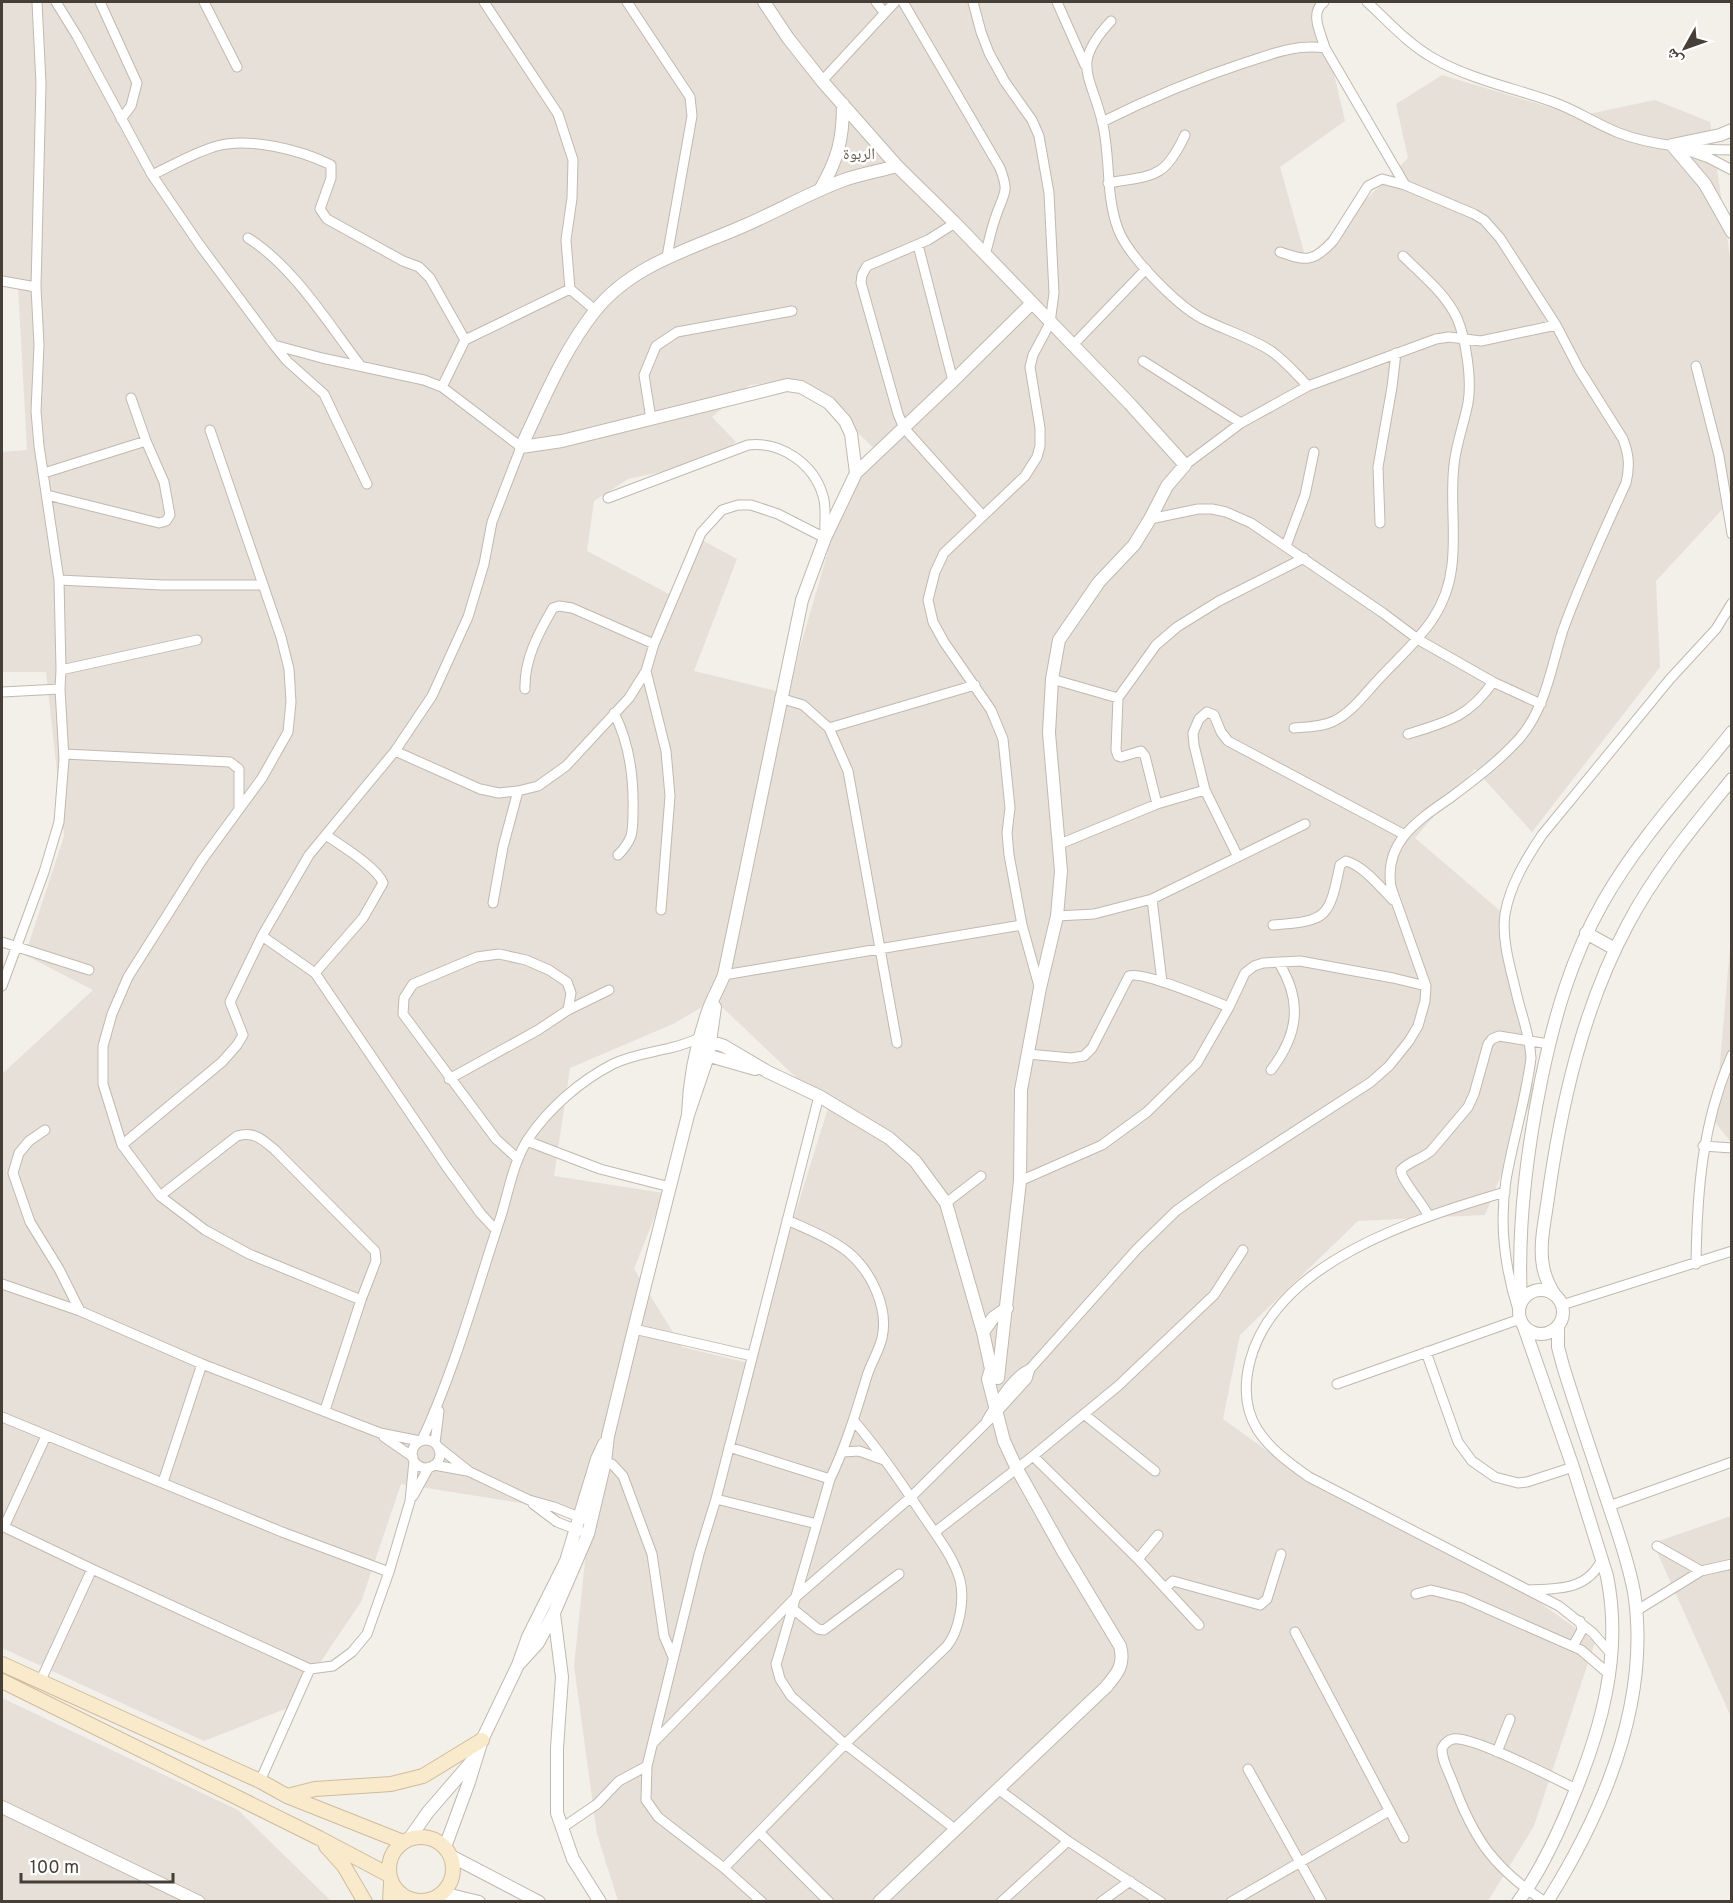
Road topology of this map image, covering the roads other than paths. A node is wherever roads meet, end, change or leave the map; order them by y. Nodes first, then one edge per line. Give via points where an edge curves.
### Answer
1 (37, 2) edge
2 (56, 2) edge
3 (99, 2) edge
4 (204, 2) edge
5 (484, 2) edge
6 (627, 2) edge
7 (764, 2) edge
8 (876, 2) edge
9 (895, 2) edge
10 (903, 2) edge
11 (1057, 2) edge
12 (1323, 2) edge
13 (1368, 2) edge
14 (977, 3) edge
15 (884, 12) junction
16 (1111, 21) dead end
17 (1325, 48) junction
18 (1085, 65) junction
19 (237, 67) dead end
20 (822, 81) junction
21 (843, 104) junction
22 (121, 119) junction
23 (1102, 122) junction
24 (1731, 130) edge
25 (1185, 135) dead end
26 (1672, 145) junction
27 (1731, 150) edge
28 (897, 166) junction
29 (1731, 170) edge
30 (152, 175) junction
31 (1108, 183) junction
32 (1405, 185) junction
33 (820, 190) junction
34 (955, 223) junction
35 (1731, 232) edge
36 (248, 238) dead end
37 (918, 244) junction
38 (1280, 252) dead end
39 (985, 255) junction
40 (1403, 256) dead end
41 (667, 257) junction
42 (1146, 269) junction
43 (2, 281) edge
44 (36, 287) junction
45 (570, 289) junction
46 (1031, 304) junction
47 (595, 310) junction
48 (792, 311) dead end
49 (1050, 323) junction
50 (1556, 325) junction
51 (1463, 339) junction
52 (465, 340) junction
53 (273, 345) junction
54 (1073, 345) junction
55 (1396, 353) junction
56 (1143, 361) dead end
57 (360, 365) junction
58 (1696, 366) dead end
59 (953, 381) junction
60 (1308, 386) junction
61 (442, 387) junction
62 (131, 398) dead end
63 (651, 419) junction
64 (1240, 423) junction
65 (904, 428) junction
66 (210, 430) dead end
67 (146, 441) junction
68 (521, 447) junction
69 (1314, 452) dead end
70 (1185, 465) junction
71 (44, 473) junction
72 (856, 473) junction
73 (367, 484) dead end
74 (47, 495) junction
75 (608, 498) dead end
76 (983, 516) junction
77 (1150, 519) junction
78 (1380, 523) dead end
79 (1731, 534) edge
80 (825, 538) junction
81 (1286, 546) junction
82 (1304, 558) junction
83 (59, 580) junction
84 (262, 585) junction
85 (1731, 603) edge
86 (197, 640) dead end
87 (1419, 640) junction
88 (654, 644) junction
89 (61, 670) junction
90 (646, 670) junction
91 (1052, 679) junction
92 (1493, 682) junction
93 (975, 685) junction
94 (60, 689) junction
95 (525, 689) dead end
96 (2, 692) edge
97 (780, 698) junction
98 (1118, 698) junction
99 (1541, 704) junction
100 (614, 713) junction
101 (829, 728) junction
102 (1294, 728) dead end
103 (1731, 732) edge
104 (1408, 734) dead end
105 (395, 751) junction
106 (64, 754) junction
107 (1731, 779) edge
108 (1205, 790) junction
109 (518, 791) junction
110 (1157, 804) junction
111 (239, 809) junction
112 (1305, 824) dead end
113 (326, 834) junction
114 (1405, 835) junction
115 (1060, 844) junction
116 (618, 855) dead end
117 (1238, 857) junction
118 (1152, 899) junction
119 (1395, 901) junction
120 (493, 903) dead end
121 (661, 910) dead end
122 (1057, 916) junction
123 (1022, 925) junction
124 (1273, 925) dead end
125 (1586, 933) junction
126 (262, 936) junction
127 (2, 942) edge
128 (17, 947) junction
129 (881, 948) junction
130 (1615, 949) junction
131 (1279, 963) junction
132 (89, 970) dead end
133 (315, 973) junction
134 (724, 975) junction
135 (1162, 982) junction
136 (2, 986) edge
137 (1426, 986) junction
138 (1040, 988) junction
139 (609, 990) dead end
140 (1229, 1007) junction
141 (568, 1010) junction
142 (706, 1039) junction
143 (1530, 1040) junction
144 (687, 1043) junction
145 (897, 1043) dead end
146 (1549, 1044) junction
147 (702, 1054) junction
148 (1028, 1054) junction
149 (1731, 1055) edge
150 (1271, 1070) dead end
151 (768, 1072) junction
152 (449, 1078) junction
153 (819, 1096) junction
154 (45, 1130) dead end
155 (527, 1141) junction
156 (122, 1145) junction
157 (1703, 1146) junction
158 (1731, 1148) edge
159 (518, 1158) junction
160 (981, 1176) dead end
161 (1020, 1181) junction
162 (670, 1187) junction
163 (1505, 1192) junction
164 (160, 1196) junction
165 (946, 1203) junction
166 (1428, 1215) junction
167 (787, 1220) junction
168 (496, 1230) junction
169 (1243, 1250) dead end
170 (1731, 1251) edge
171 (1696, 1264) junction
172 (2, 1284) edge
173 (361, 1300) junction
174 (1559, 1300) junction
175 (1007, 1308) junction
176 (80, 1311) junction
177 (1521, 1315) junction
178 (1558, 1326) junction
179 (634, 1329) junction
180 (1004, 1331) junction
181 (983, 1336) junction
182 (1426, 1352) junction
183 (752, 1356) junction
184 (202, 1364) junction
185 (994, 1373) junction
186 (1337, 1384) dead end
187 (441, 1400) junction
188 (999, 1405) junction
189 (325, 1410) junction
190 (1085, 1415) junction
191 (2, 1417) edge
192 (854, 1421) junction
193 (380, 1433) junction
194 (46, 1436) junction
195 (608, 1436) junction
196 (421, 1441) junction
197 (436, 1445) junction
198 (729, 1447) junction
199 (843, 1452) junction
200 (1033, 1456) junction
201 (413, 1459) junction
202 (885, 1461) junction
203 (605, 1462) junction
204 (1731, 1462) edge
205 (431, 1466) junction
206 (1574, 1467) junction
207 (1017, 1469) junction
208 (1155, 1471) dead end
209 (470, 1472) junction
210 (830, 1479) junction
211 (163, 1482) junction
212 (911, 1497) junction
213 (716, 1499) junction
214 (410, 1501) junction
215 (1609, 1506) junction
216 (591, 1521) junction
217 (577, 1523) junction
218 (817, 1524) junction
219 (3, 1527) edge
220 (935, 1532) junction
221 (588, 1534) junction
222 (1158, 1535) dead end
223 (1657, 1546) dead end
224 (1281, 1554) dead end
225 (1138, 1558) junction
226 (1602, 1559) junction
227 (1731, 1564) edge
228 (92, 1569) junction
229 (1701, 1571) junction
230 (389, 1572) junction
231 (899, 1574) dead end
232 (1165, 1588) junction
233 (1526, 1590) junction
234 (1416, 1594) dead end
235 (796, 1596) junction
236 (793, 1609) junction
237 (1636, 1611) junction
238 (554, 1613) junction
239 (1580, 1621) junction
240 (1199, 1625) dead end
241 (1295, 1632) dead end
242 (1573, 1646) junction
243 (1612, 1655) junction
244 (673, 1658) junction
245 (2, 1664) edge
246 (518, 1665) junction
247 (310, 1669) junction
248 (1610, 1675) junction
249 (2, 1681) edge
250 (40, 1682) junction
251 (1510, 1719) dead end
252 (482, 1740) junction
253 (652, 1743) junction
254 (845, 1744) junction
255 (1497, 1752) junction
256 (475, 1758) junction
257 (646, 1766) junction
258 (1248, 1769) dead end
259 (260, 1781) junction
260 (998, 1789) junction
261 (1576, 1789) junction
262 (287, 1796) junction
263 (2, 1808) edge
264 (1389, 1811) junction
265 (562, 1828) junction
266 (956, 1829) junction
267 (759, 1832) junction
268 (318, 1838) junction
269 (1404, 1838) dead end
270 (406, 1840) junction
271 (1068, 1841) junction
272 (448, 1851) junction
273 (1300, 1863) junction
274 (724, 1868) junction
275 (390, 1879) junction
276 (1130, 1881) junction
277 (1527, 1890) junction
278 (436, 1898) edge
279 (200, 1902) edge
280 (365, 1902) edge
281 (390, 1902) edge
282 (479, 1902) edge
283 (539, 1902) edge
284 (600, 1902) edge
285 (762, 1902) edge
286 (829, 1902) edge
287 (879, 1902) edge
288 (1001, 1902) edge
289 (1101, 1902) edge
290 (1161, 1902) edge
291 (1231, 1902) edge
292 (1322, 1902) edge
293 (1518, 1902) edge
294 (1546, 1902) edge

1 - 44 street via 41,84
2 - 22 street
3 - 22 street via 137,83 131,106
4 - 19 street
5 - 45 street via 558,114 573,160 566,240
6 - 41 street via 690,96 692,116
7 - 20 street
8 - 15 street
9 - 15 street
10 - 39 street via 1000,168 1005,183 1004,198
11 - 18 street
12 - 17 street via 1316,13
13 - 26 street via 1432,58 1556,103 1621,134
14 - 49 street via 981,32 989,52 1039,136 1049,192 1054,269
15 - 20 street
16 - 18 street via 1095,39
17 - 23 street via 1292,48 1225,69
17 - 32 street
18 - 23 street
20 - 21 street
21 - 28 street
21 - 33 street via 839,152
22 - 30 street
23 - 31 street
24 - 26 street
25 - 31 street via 1174,157 1161,171
26 - 27 street
26 - 29 street
26 - 35 street via 1705,184
28 - 33 street
28 - 34 street
30 - 52 street via 218,146 248,143 274,146 331,165 331,178 320,209 327,219 419,267 430,278
30 - 53 street
31 - 42 street via 1119,232
32 - 38 street via 1382,179 1368,186 1333,241 1313,257 1304,260
32 - 50 street via 1484,220 1510,251
33 - 41 street
34 - 37 street
34 - 39 street
36 - 57 street via 285,268
37 - 59 street
37 - 65 street via 872,263 864,270 861,283
39 - 46 street
40 - 51 street via 1447,302
41 - 47 street via 623,284
42 - 54 street
42 - 60 street via 1184,306 1269,350
43 - 44 street
44 - 71 street via 36,411
45 - 47 street
45 - 52 street
46 - 49 street
46 - 59 street
47 - 68 street via 569,349
48 - 63 street via 677,332 656,346 644,375
49 - 54 street
49 - 76 street via 1030,367 1040,428 1037,457 1025,476
50 - 51 street via 1496,339
50 - 99 street via 1623,439 1630,468 1563,630
51 - 55 street via 1436,339
51 - 87 street via 1468,400 1454,463 1452,566 1446,594
52 - 61 street
53 - 57 street
53 - 73 street via 324,394
54 - 70 street
55 - 60 street
55 - 78 street via 1380,451
56 - 64 street
57 - 61 street
58 - 79 street via 1719,456
59 - 65 street
60 - 64 street
61 - 68 street
62 - 67 street
63 - 68 street
63 - 72 street via 787,385 801,387 830,403 845,421 851,434
64 - 70 street
65 - 72 street
65 - 76 street
66 - 84 street
67 - 71 street
67 - 74 street via 164,482 170,515 166,521 159,523
68 - 105 street via 492,522 468,617 432,696
69 - 81 street via 1305,495
70 - 77 street via 1167,486
71 - 74 street
72 - 80 street
74 - 83 street
75 - 80 street via 748,445 771,446 801,460 812,471 824,497
76 - 93 street via 944,553 928,600 933,622 944,642
77 - 81 street via 1198,509 1219,510 1251,523
77 - 91 street via 1059,639
80 - 88 street via 751,505 722,510 701,533
80 - 97 street via 802,600
81 - 82 street
82 - 87 street
82 - 98 street via 1177,627 1156,645
83 - 84 street
83 - 89 street
84 - 111 street via 289,669 288,732
85 - 143 street via 1716,629 1670,679 1525,860 1505,915 1514,983
86 - 89 street
87 - 92 street
87 - 102 street via 1338,719
88 - 90 street
88 - 95 street via 572,608 554,608 524,672
89 - 94 street
90 - 100 street via 629,698
90 - 121 street via 666,751 670,796
91 - 98 street
91 - 115 street via 1049,733
92 - 99 street
92 - 104 street via 1476,705 1463,714
93 - 101 street
93 - 123 street via 1003,739 1010,808 1009,855
94 - 96 street
94 - 106 street
97 - 101 street via 803,705
97 - 134 street
98 - 110 street via 1118,756 1142,751
99 - 114 street via 1520,738 1499,759
100 - 109 street via 566,766 538,786
100 - 116 street via 630,760 634,792 632,833
101 - 129 street via 848,771
103 - 125 street via 1634,854
105 - 109 street via 480,789
105 - 113 street
106 - 111 street via 230,762 238,769
106 - 128 street via 59,822
107 - 130 street via 1656,876
108 - 110 street
108 - 114 street via 1193,733 1207,712 1214,715 1228,741
108 - 117 street
109 - 120 street
110 - 115 street
111 - 156 street via 154,934 128,977 112,1014 103,1046 103,1084
112 - 117 street
113 - 126 street via 309,855
113 - 133 street via 372,869 383,883 363,918
114 - 119 street via 1394,853 1389,875
115 - 122 street
117 - 118 street
118 - 122 street via 1094,914
118 - 135 street
119 - 124 street via 1346,861 1340,865 1326,912 1306,923
119 - 137 street
122 - 138 street
123 - 129 street
123 - 138 street
125 - 130 street
125 - 146 street
126 - 133 street
126 - 156 street via 230,1002 243,1035 237,1046
127 - 128 street
128 - 132 street
128 - 136 street
129 - 134 street
129 - 145 street
130 - 174 street via 1581,1043 1554,1156 1542,1254 1546,1277
131 - 137 street via 1300,961
131 - 140 street via 1263,963 1245,973
131 - 150 street via 1293,993 1295,1022 1284,1054
133 - 168 street via 446,1166
134 - 142 street
135 - 140 street
135 - 148 street via 1129,976 1092,1048 1084,1056
137 - 188 street via 1418,1026 1389,1066 1371,1082 1176,1211 1143,1242 1030,1369 1027,1379
138 - 148 street
139 - 141 street
140 - 161 street via 1197,1063 1147,1112 1102,1144
141 - 152 street
141 - 152 street via 571,993 567,982 526,960 500,954 477,957 413,984 404,998 403,1014
142 - 144 street
142 - 147 street
142 - 151 street
143 - 146 street
143 - 163 street via 1529,1073
143 - 166 street via 1499,1036 1488,1044 1468,1107 1431,1151 1401,1170 1401,1176
144 - 147 street
144 - 155 street via 613,1064 572,1092
146 - 177 street via 1523,1182 1519,1242
147 - 151 street
147 - 162 street via 689,1088 688,1115
148 - 161 street via 1021,1090
149 - 157 street
151 - 153 street
152 - 159 street via 496,1139
153 - 165 street via 889,1138 915,1161
153 - 167 street
154 - 176 street via 19,1153 13,1173 30,1222
155 - 159 street
155 - 162 street via 600,1169
156 - 164 street
157 - 158 street
157 - 171 street
159 - 168 street
160 - 165 street
161 - 175 street
162 - 179 street
163 - 166 street
163 - 177 street via 1504,1245 1509,1280
164 - 173 street via 205,1230 249,1254
164 - 173 street via 237,1136 247,1133 262,1139 375,1251 376,1261
165 - 181 street
166 - 233 street via 1330,1262 1285,1300 1253,1348 1245,1395 1252,1418 1270,1448 1309,1477
167 - 183 street
167 - 192 street via 848,1252 878,1295 882,1337
168 - 187 street
169 - 190 street via 1214,1295
170 - 171 street
171 - 174 street
172 - 176 street
173 - 189 street
174 - 177 street via 1539,1290 1528,1294
174 - 178 street via 1563,1316
175 - 180 street
175 - 181 street via 993,1318
176 - 184 street
177 - 178 street via 1539,1335
177 - 182 street
177 - 206 street
178 - 215 street via 1563,1366
179 - 183 street
179 - 195 street
180 - 181 street via 996,1338
180 - 185 street
181 - 185 street
182 - 186 street
182 - 206 street via 1458,1442 1478,1466 1496,1477 1518,1483
183 - 198 street
184 - 189 street
184 - 211 street
185 - 188 street
187 - 196 street
187 - 197 street
188 - 207 street
188 - 212 street
189 - 193 street
190 - 200 street
190 - 208 street
191 - 194 street
192 - 199 street
192 - 202 street
193 - 196 street
193 - 201 street
194 - 211 street
194 - 219 street
195 - 203 street
195 - 217 street
196 - 197 street
196 - 201 street via 413,1448
197 - 205 street via 439,1456
197 - 209 street
198 - 210 street
198 - 213 street
199 - 202 street via 859,1451
199 - 210 street
200 - 207 street
200 - 225 street
201 - 205 street via 418,1465
201 - 214 street
202 - 212 street
203 - 216 street
203 - 244 street via 622,1476 652,1554 664,1636
204 - 215 street
205 - 209 street
205 - 214 street
206 - 226 street
207 - 220 street
207 - 260 street via 1123,1657 1106,1687
209 - 217 street via 529,1500 554,1507
210 - 218 street
211 - 230 street
212 - 220 street
212 - 235 street
213 - 218 street
213 - 244 street
214 - 230 street
215 - 237 street via 1629,1570
216 - 217 street
216 - 221 street
217 - 221 street
217 - 246 street via 566,1561 528,1636
218 - 235 street
219 - 228 street
220 - 254 street via 961,1582 956,1630 952,1639
221 - 238 street
222 - 225 street
223 - 229 street
224 - 232 street via 1267,1599 1260,1605 1173,1581
225 - 232 street
226 - 233 street via 1594,1573 1575,1586
226 - 243 street via 1613,1613
227 - 229 street
228 - 247 street
228 - 250 street
229 - 237 street
230 - 247 street via 367,1634 333,1666
231 - 236 street via 824,1630
232 - 240 street
233 - 239 street
234 - 242 street via 1431,1590 1454,1594
235 - 236 street
235 - 253 street
236 - 254 street via 776,1665 780,1679 791,1696
237 - 294 street via 1635,1679 1614,1763 1583,1839
238 - 246 street via 538,1643
238 - 265 street via 562,1677 557,1813
239 - 242 street via 1581,1635
239 - 243 street
241 - 264 street
242 - 248 street via 1592,1657
243 - 248 street
244 - 253 street
245 - 250 main road
246 - 252 street
247 - 259 street
248 - 261 street
249 - 268 main road
250 - 259 main road
251 - 255 street
252 - 256 street
252 - 262 main road via 423,1776 391,1784 315,1789
253 - 257 street
254 - 266 street
254 - 267 street
255 - 261 street
255 - 277 street via 1457,1739 1442,1748 1454,1788 1479,1842
256 - 270 street
256 - 272 street
257 - 265 street via 619,1782 597,1804
257 - 274 street via 646,1800 652,1810
258 - 273 street
259 - 262 main road
260 - 266 street
260 - 271 street
261 - 277 street
262 - 270 main road
263 - 279 street
264 - 269 street
264 - 273 street
265 - 284 street via 573,1858
266 - 287 street
267 - 274 street
267 - 286 street
268 - 275 main road
268 - 280 main road via 344,1866
270 - 272 main road via 427,1838
270 - 275 main road via 392,1857
271 - 276 street
271 - 288 street
272 - 278 main road via 452,1877
272 - 283 street
273 - 291 street
273 - 292 street
274 - 285 street
275 - 278 main road via 408,1898
275 - 281 main road
276 - 289 street
276 - 290 street
277 - 293 street
277 - 294 street
278 - 282 street

